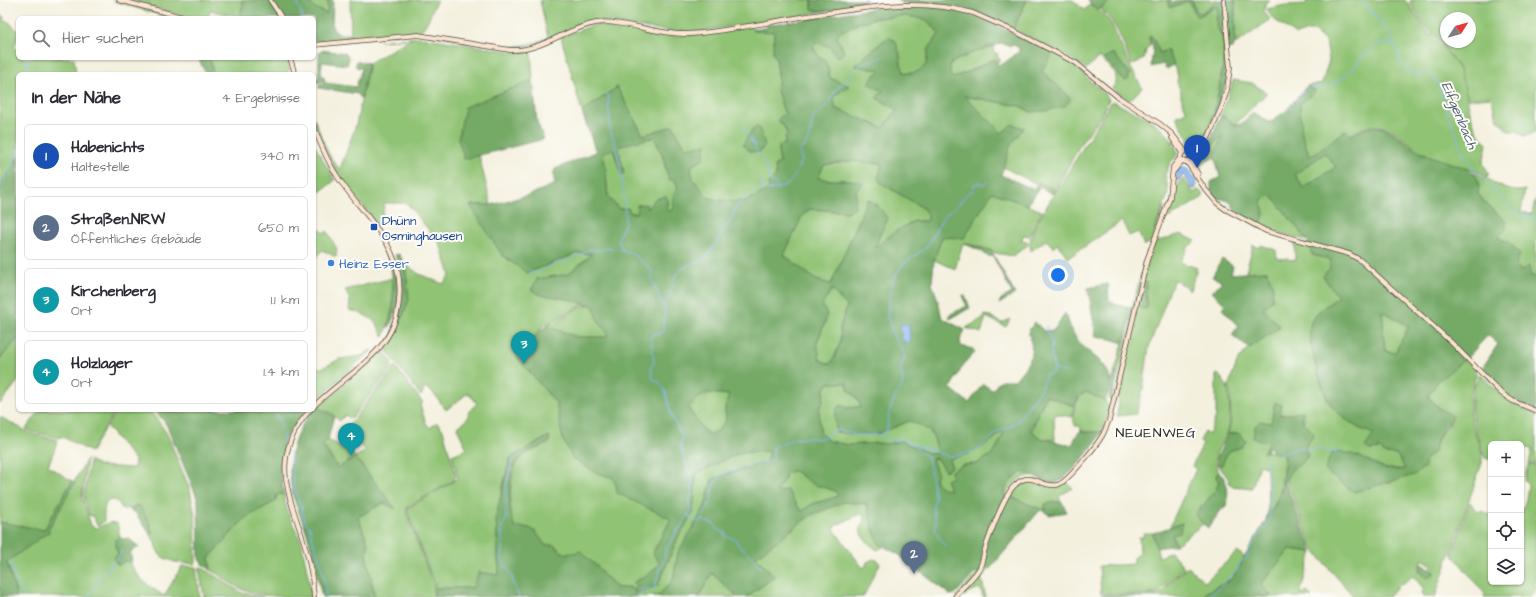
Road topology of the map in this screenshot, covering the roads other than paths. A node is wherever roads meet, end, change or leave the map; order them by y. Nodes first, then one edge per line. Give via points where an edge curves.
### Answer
1 (119, 0) edge
2 (270, 0) edge
3 (1224, 0) edge
4 (179, 16) edge
5 (281, 16) edge
6 (316, 44) edge
7 (291, 60) edge
8 (294, 72) edge
9 (316, 133) edge
10 (1187, 153) junction
11 (1185, 160) junction
12 (316, 404) edge
13 (1536, 411) edge
14 (308, 412) edge
15 (314, 597) edge
16 (955, 597) edge

1 - 4 main road
2 - 5 main road
3 - 10 main road via 1229,60 1229,79 1224,102 1208,138
6 - 10 main road via 418,35 520,50 600,22 671,34 686,34 897,4 961,9 1069,58 1118,97 1156,121
7 - 8 main road
9 - 12 main road via 336,174 387,243 396,263 400,288 396,316 381,346
10 - 11 main road
10 - 11 main road
11 - 13 main road via 1203,187 1220,206 1261,229 1349,254 1358,259 1452,343 1502,393
11 - 16 main road via 1174,165 1171,193 1147,260 1109,420 1103,434 1063,482 1050,485 1028,478 1013,487 991,534 981,565
14 - 15 main road via 293,435 285,477 308,557

